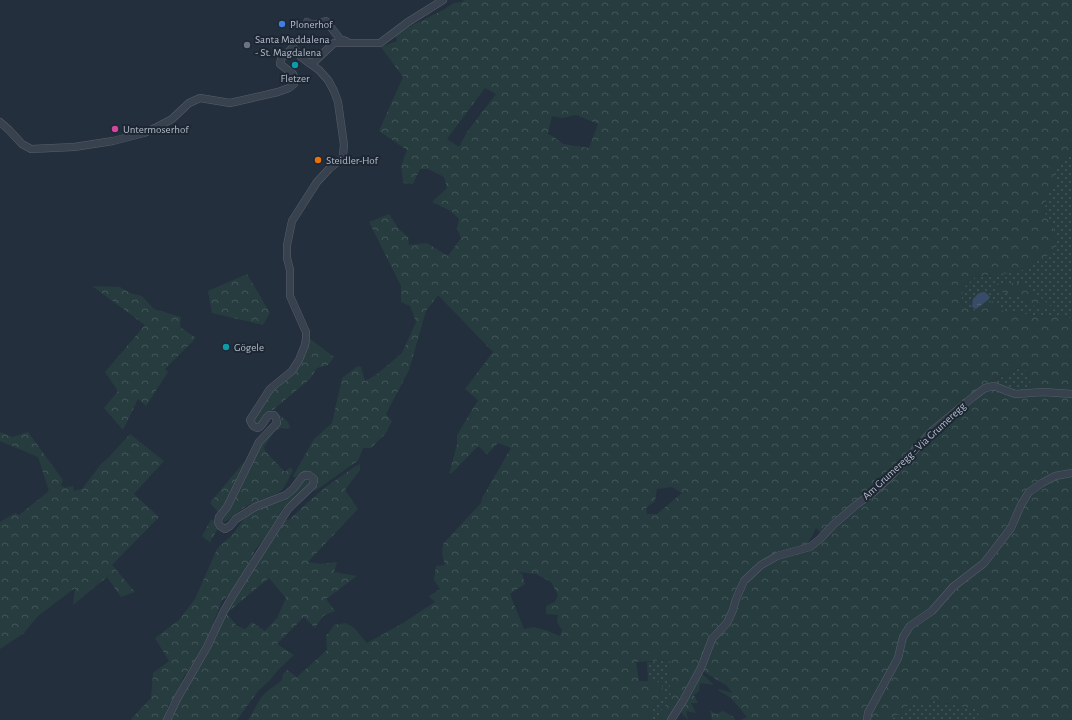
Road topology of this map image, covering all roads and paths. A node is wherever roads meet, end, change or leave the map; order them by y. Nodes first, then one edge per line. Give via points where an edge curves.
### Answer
1 (443, 0) edge
2 (307, 22) dead end
3 (348, 43) junction
4 (309, 64) junction
5 (0, 122) edge
6 (1072, 394) edge
7 (1072, 473) edge
8 (167, 720) edge
9 (671, 720) edge
10 (867, 720) edge

1 - 3 street via 380,43
2 - 3 street via 313,25 327,22 340,39
3 - 4 street via 334,43
4 - 5 street via 293,47 280,59 280,64 295,79 289,88 230,103 200,98 152,130 113,141 32,149 22,144
4 - 8 street via 324,75 334,91 344,145 342,157 317,182 292,221 287,245 290,296 306,332 306,339 295,366 270,389 250,420 251,424 258,428 269,415 274,416 277,423 259,442 218,522 225,528 230,526 255,507 286,495 303,476 310,475 314,479 313,485 288,509 232,597
6 - 9 street, Am Grumeregg - Via Grumeregg via 1015,394 994,386 985,388 933,430 892,475 833,525 820,540 810,547 777,556 761,565 744,581 727,623 712,639 701,668
7 - 10 street via 1054,476 1029,492 1011,528 984,563 953,587 932,611 910,626 903,637 898,658 868,713

